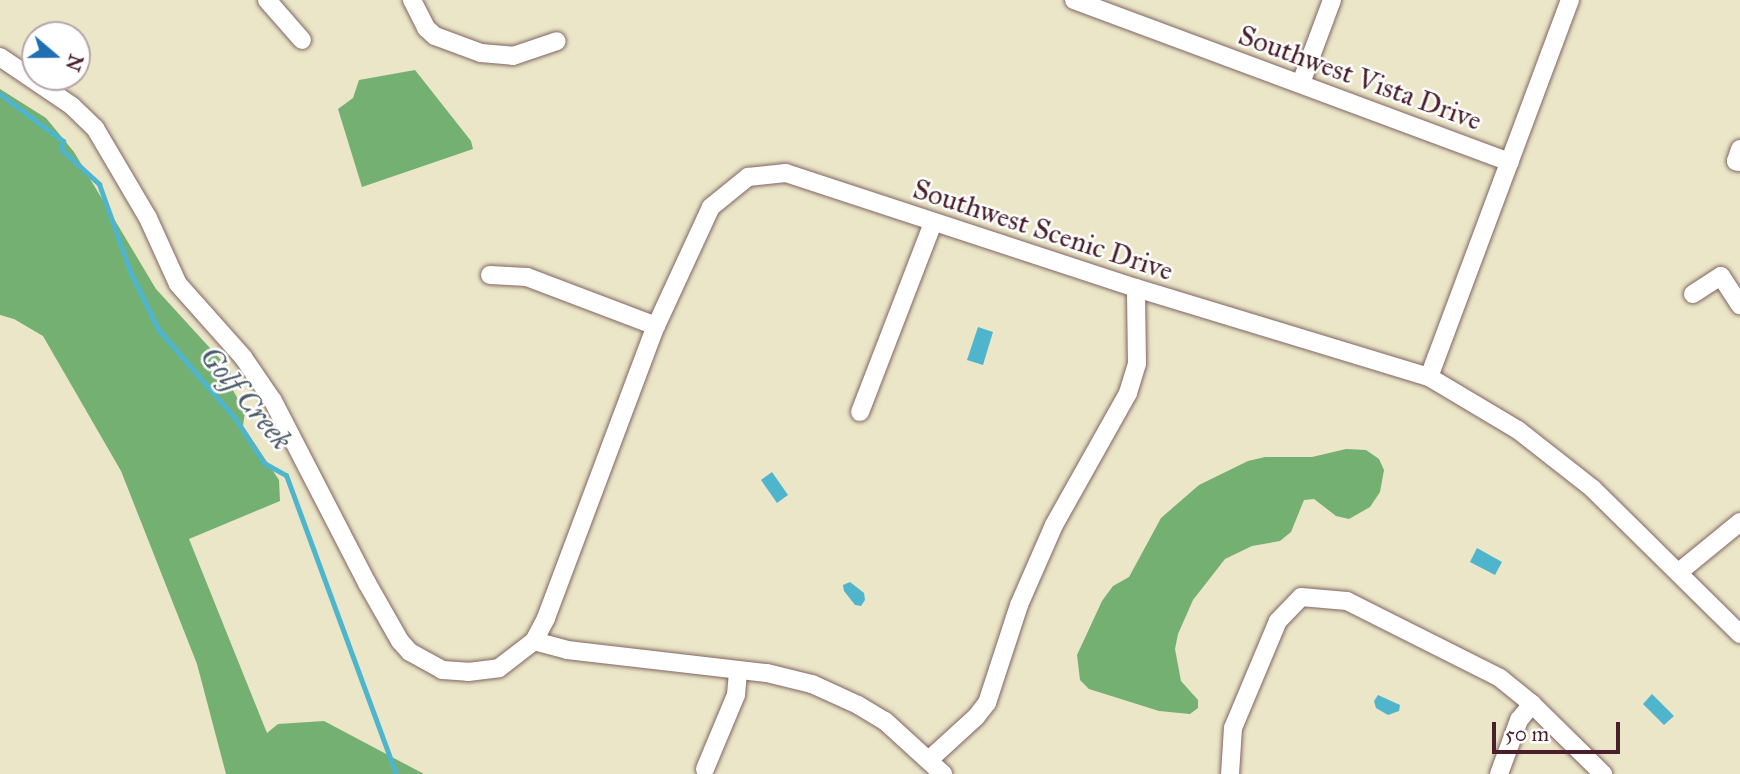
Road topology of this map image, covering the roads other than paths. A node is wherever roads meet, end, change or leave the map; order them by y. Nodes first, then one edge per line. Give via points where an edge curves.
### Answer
1 (267, 0) edge
2 (412, 0) edge
3 (1074, 0) edge
4 (1332, 0) edge
5 (1570, 0) edge
6 (302, 40) dead end
7 (557, 41) dead end
8 (0, 57) edge
9 (1301, 83) junction
10 (1510, 162) junction
11 (933, 223) junction
12 (490, 275) dead end
13 (1136, 288) junction
14 (1693, 294) dead end
15 (1740, 304) edge
16 (656, 326) junction
17 (1429, 377) junction
18 (860, 412) dead end
19 (1740, 523) edge
20 (1679, 572) junction
21 (1740, 634) edge
22 (534, 642) junction
23 (738, 670) junction
24 (1532, 704) junction
25 (930, 759) junction
26 (705, 769) dead end
27 (943, 774) edge
28 (1230, 774) edge
29 (1499, 774) edge
30 (1603, 774) edge

1 - 6 street
2 - 7 street via 435,36 481,53 513,56
3 - 9 street, Southwest Vista Drive
4 - 9 street
5 - 10 street
8 - 22 street via 72,106 95,128 148,218 178,284 243,357 273,401 367,583 410,652 442,670 468,672 499,668
9 - 10 street, Southwest Vista Drive
10 - 17 street
11 - 13 street, Southwest Scenic Drive
11 - 16 street, Southwest Scenic Drive via 786,173 748,177 710,207
11 - 18 street
12 - 16 street via 527,277
13 - 17 street, Southwest Scenic Drive
13 - 25 street via 1137,363 1128,393 1054,525 1019,605 987,703
14 - 15 street via 1721,276
16 - 22 street, Southwest Scenic Drive
17 - 20 street, Southwest Scenic Drive via 1539,446 1592,488
19 - 20 street
20 - 21 street, Southwest Scenic Drive
22 - 23 street
23 - 25 street via 812,684 858,705
23 - 26 street via 736,695
24 - 28 street via 1500,678 1347,601 1301,597 1278,621 1233,728
24 - 29 street via 1519,720
24 - 30 street
25 - 27 street

